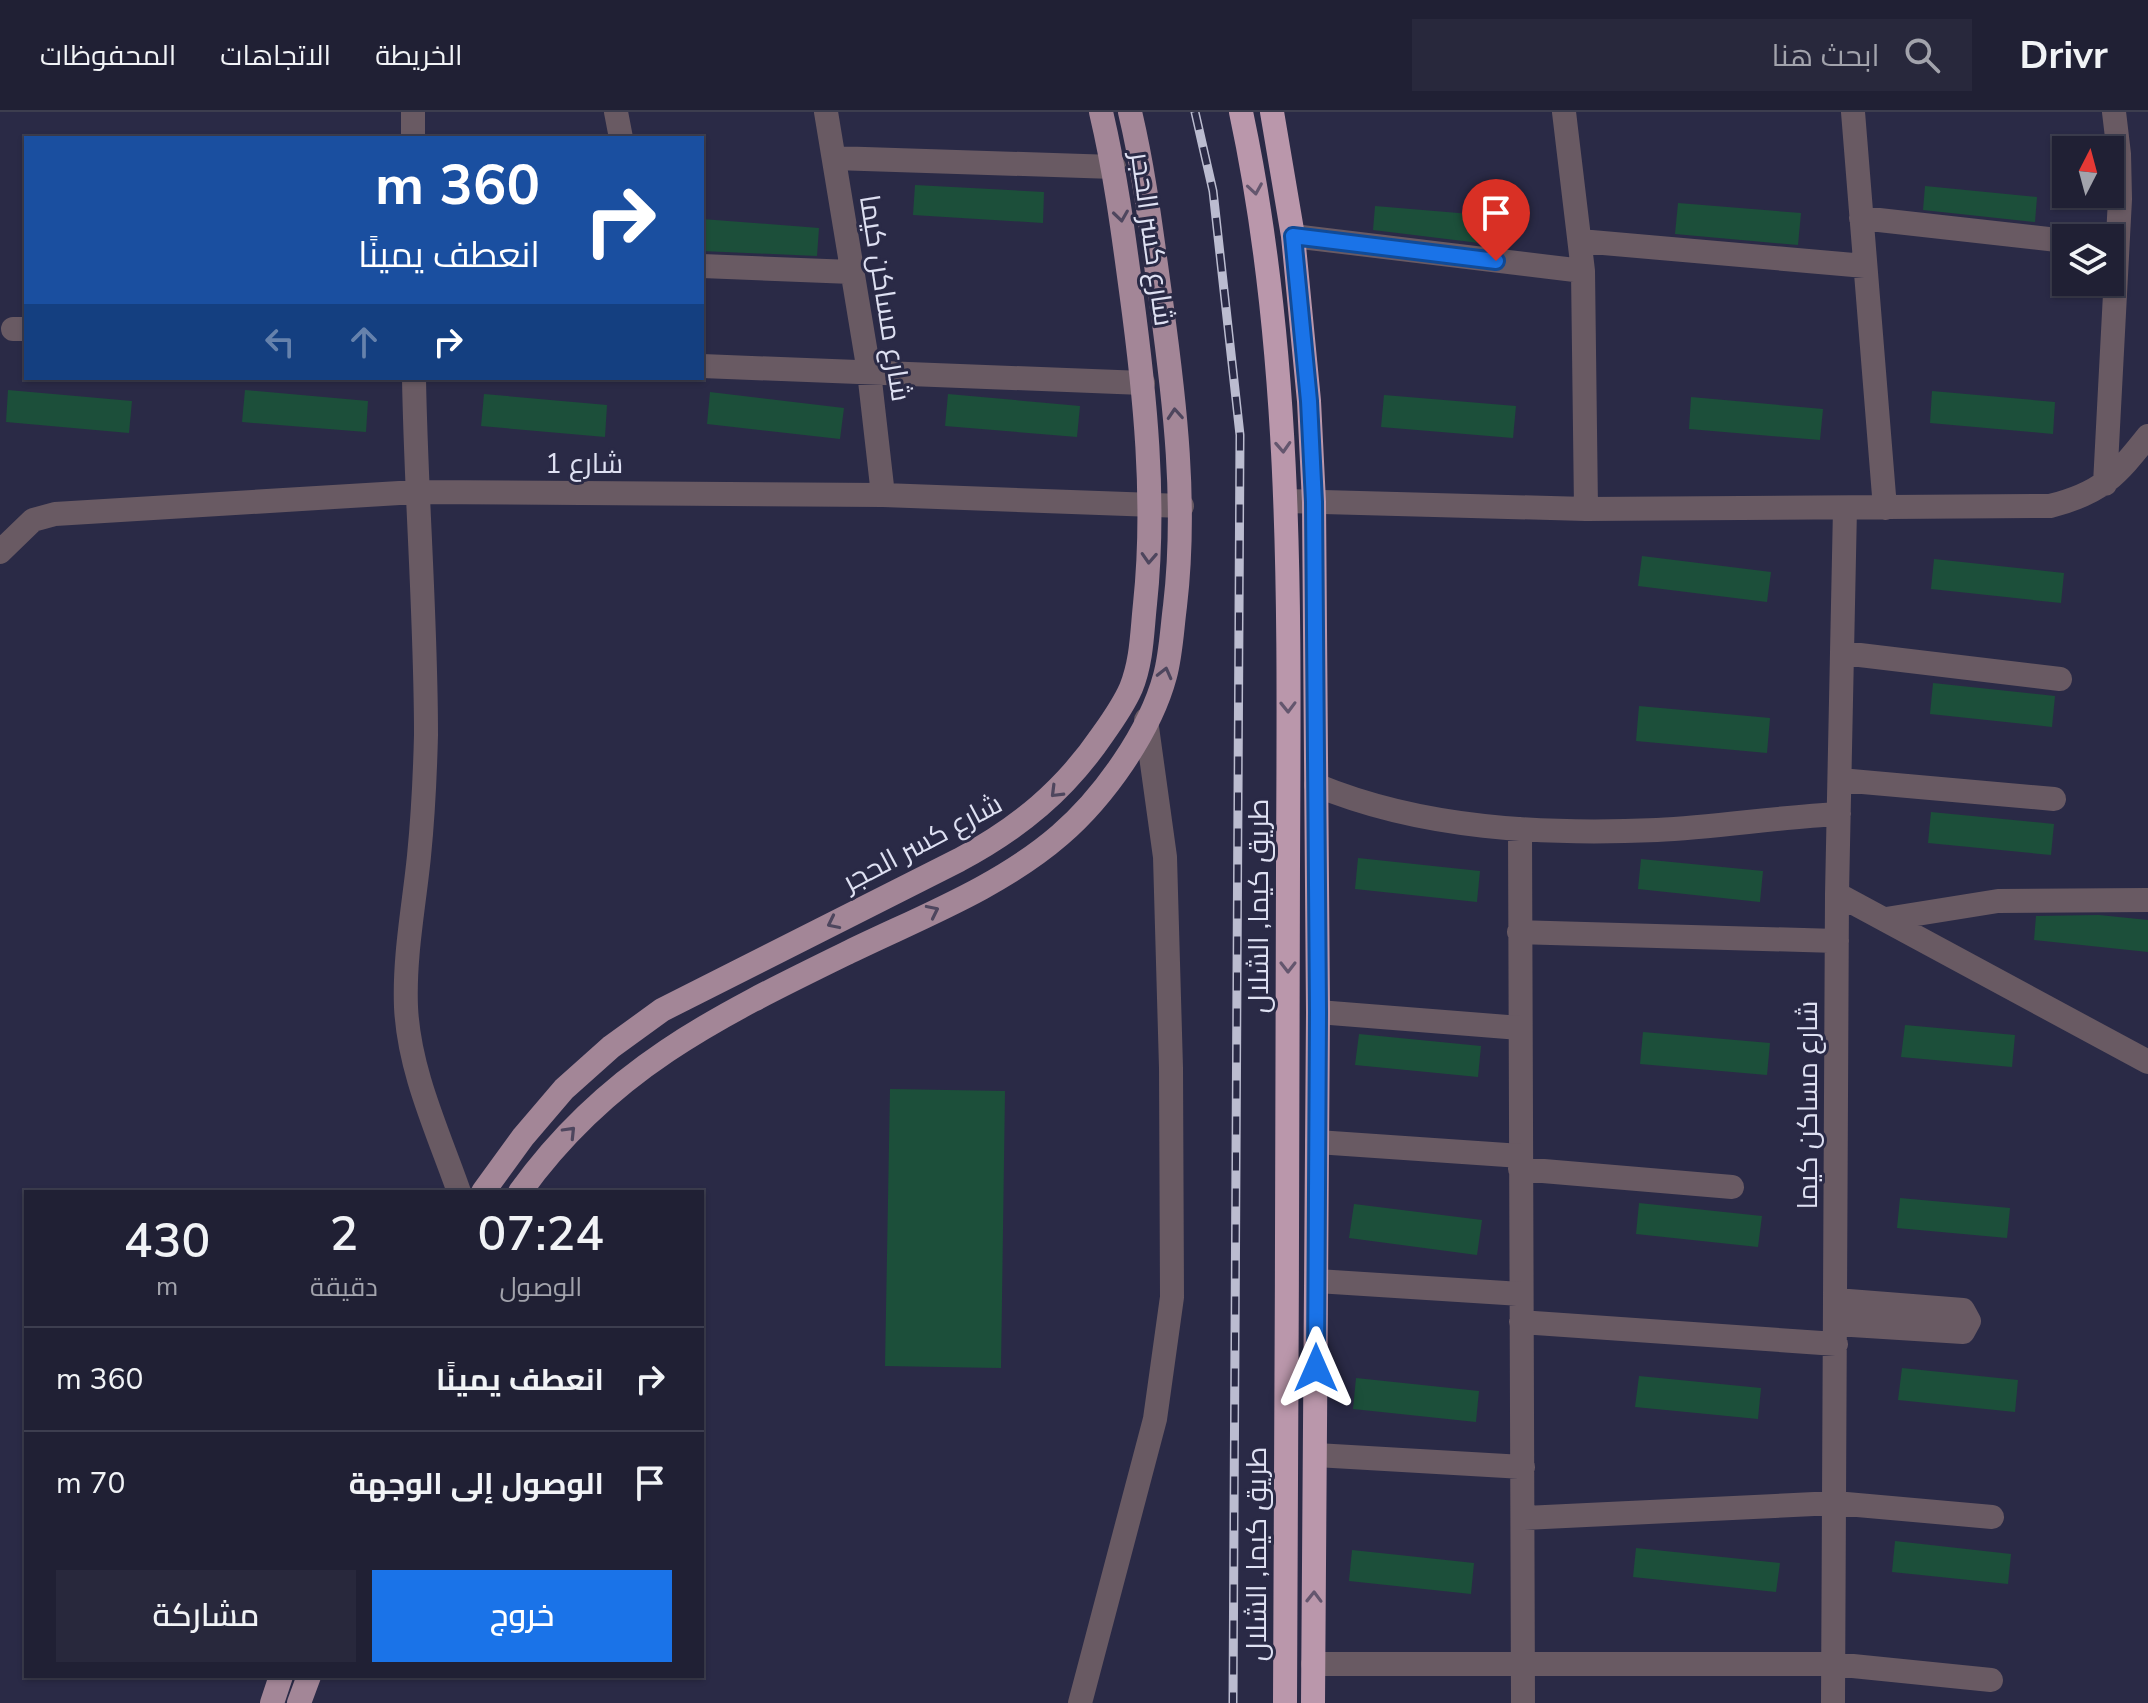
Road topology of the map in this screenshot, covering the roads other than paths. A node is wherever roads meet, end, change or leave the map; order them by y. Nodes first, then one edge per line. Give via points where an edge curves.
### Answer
1 (413, 112) edge
2 (616, 112) edge
3 (826, 112) edge
4 (1101, 112) edge
5 (1130, 112) edge
6 (1241, 112) edge
7 (1272, 112) edge
8 (1564, 112) edge
9 (1853, 112) edge
10 (2114, 112) edge
11 (413, 136) edge
12 (621, 136) edge
13 (834, 158) junction
14 (1114, 167) junction
15 (1861, 218) junction
16 (2116, 224) edge
17 (1293, 236) junction
18 (2052, 239) edge
19 (1580, 241) junction
20 (704, 266) edge
21 (1865, 266) junction
22 (1583, 271) junction
23 (852, 272) junction
24 (2112, 296) edge
25 (704, 366) edge
26 (869, 372) junction
27 (414, 380) edge
28 (1143, 383) junction
29 (2147, 440) edge
30 (2105, 484) junction
31 (416, 492) junction
32 (883, 495) junction
33 (1286, 501) junction
34 (1314, 502) junction
35 (1149, 503) junction
36 (1182, 506) junction
37 (1845, 508) junction
38 (1885, 508) junction
39 (1586, 509) junction
40 (0, 552) edge
41 (1843, 653) junction
42 (2060, 679) dead end
43 (1130, 690) junction
44 (1146, 720) junction
45 (1840, 780) junction
46 (1316, 785) junction
47 (2054, 799) dead end
48 (1839, 814) junction
49 (1520, 829) junction
50 (1837, 894) junction
51 (2148, 900) edge
52 (1886, 919) junction
53 (1519, 932) junction
54 (1837, 941) junction
55 (1318, 1012) junction
56 (1520, 1028) junction
57 (2148, 1062) edge
58 (1317, 1142) junction
59 (1520, 1163) junction
60 (1732, 1187) dead end
61 (458, 1190) edge
62 (484, 1190) edge
63 (521, 1190) edge
64 (1317, 1281) junction
65 (1521, 1294) junction
66 (1521, 1322) junction
67 (1836, 1322) junction
68 (1316, 1455) junction
69 (1523, 1467) junction
70 (1835, 1503) junction
71 (1992, 1517) dead end
72 (1524, 1518) junction
73 (1313, 1636) junction
74 (1285, 1639) junction
75 (1313, 1664) junction
76 (1523, 1664) junction
77 (1833, 1664) junction
78 (280, 1678) edge
79 (1991, 1680) dead end
80 (272, 1703) edge
81 (1080, 1703) edge
82 (1285, 1703) edge
83 (1313, 1703) edge
84 (1523, 1703) edge
85 (1833, 1703) edge

1 - 11 street
2 - 12 street
3 - 13 street, شارع مساكن كيما
4 - 14 main road, شارع كسر الحجر
36 -> 5 main road, شارع كسر الحجر via 1173,385
6 -> 33 highway, طريق كيما, الشلال via 1268,271
7 - 17 highway, طريق كيما, الشلال
8 - 19 street
9 - 15 street
10 - 16 street via 2120,169
13 - 14 street
13 - 23 street, شارع مساكن كيما
14 -> 28 main road, شارع كسر الحجر
15 - 18 street
15 - 21 street
17 - 22 street
17 - 34 highway, طريق كيما, الشلال
19 - 21 street
19 - 22 street
20 - 23 street
21 - 38 street
22 - 39 street
23 - 26 street, شارع مساكن كيما
24 - 30 street
25 - 26 street
26 - 28 street
26 - 32 street, شارع مساكن كيما
27 - 31 street
28 - 35 main road, شارع كسر الحجر
29 - 30 street
30 - 38 street via 2050,506
31 - 32 street, شارع 1
31 - 40 street, شارع 1 via 43,516
31 - 61 street via 426,738 406,1009 423,1093
32 - 35 street, شارع 1
33 - 34 street
33 -> 74 highway, طريق كيما, الشلال
34 - 39 street
34 - 46 highway, طريق كيما, الشلال
35 - 36 street, شارع 1
35 -> 43 main road, شارع كسر الحجر via 1150,559
44 -> 36 main road, شارع كسر الحجر via 1170,651
37 - 38 street
37 - 39 street
37 - 41 street, شارع مساكن كيما
41 - 42 street
41 - 45 street, شارع مساكن كيما
43 - 44 main road
43 -> 62 main road, شارع كسر الحجر via 1085,760 1029,818 959,860 662,1010 564,1089
63 -> 44 main road, شارع كسر الحجر via 590,1111 691,1034 1024,863 1095,800
44 - 81 street via 1165,857 1172,1297 1155,1419
45 - 47 street
45 - 48 street, شارع مساكن كيما
46 - 49 street via 1415,816
46 - 55 highway, طريق كيما, الشلال
48 - 49 street via 1658,830
48 - 50 street, شارع مساكن كيما
49 - 53 street
50 - 52 street
50 - 54 street, شارع مساكن كيما
51 - 52 street via 1998,901
52 - 57 street
53 - 54 street
53 - 56 street
54 - 67 street, شارع مساكن كيما
55 - 56 street
55 - 58 highway, طريق كيما, الشلال
56 - 59 street
58 - 59 street
58 - 64 highway, طريق كيما, الشلال
59 - 60 street
59 - 65 street
64 - 65 street
64 - 68 highway, طريق كيما, الشلال
65 - 66 street
66 - 67 street
66 - 69 street
67 - 70 street, شارع مساكن كيما
68 - 69 street
73 -> 68 highway, طريق كيما, الشلال
69 - 72 street
70 - 71 street
70 - 72 street
70 - 77 street, شارع مساكن كيما
72 - 76 street
73 - 74 highway
73 - 75 highway, طريق كيما, الشلال
74 - 82 highway, طريق كيما, الشلال
75 - 76 street
75 - 83 highway, طريق كيما, الشلال
76 - 77 street
76 - 84 street
77 - 79 street
77 - 85 street, شارع مساكن كيما
78 - 80 main road

